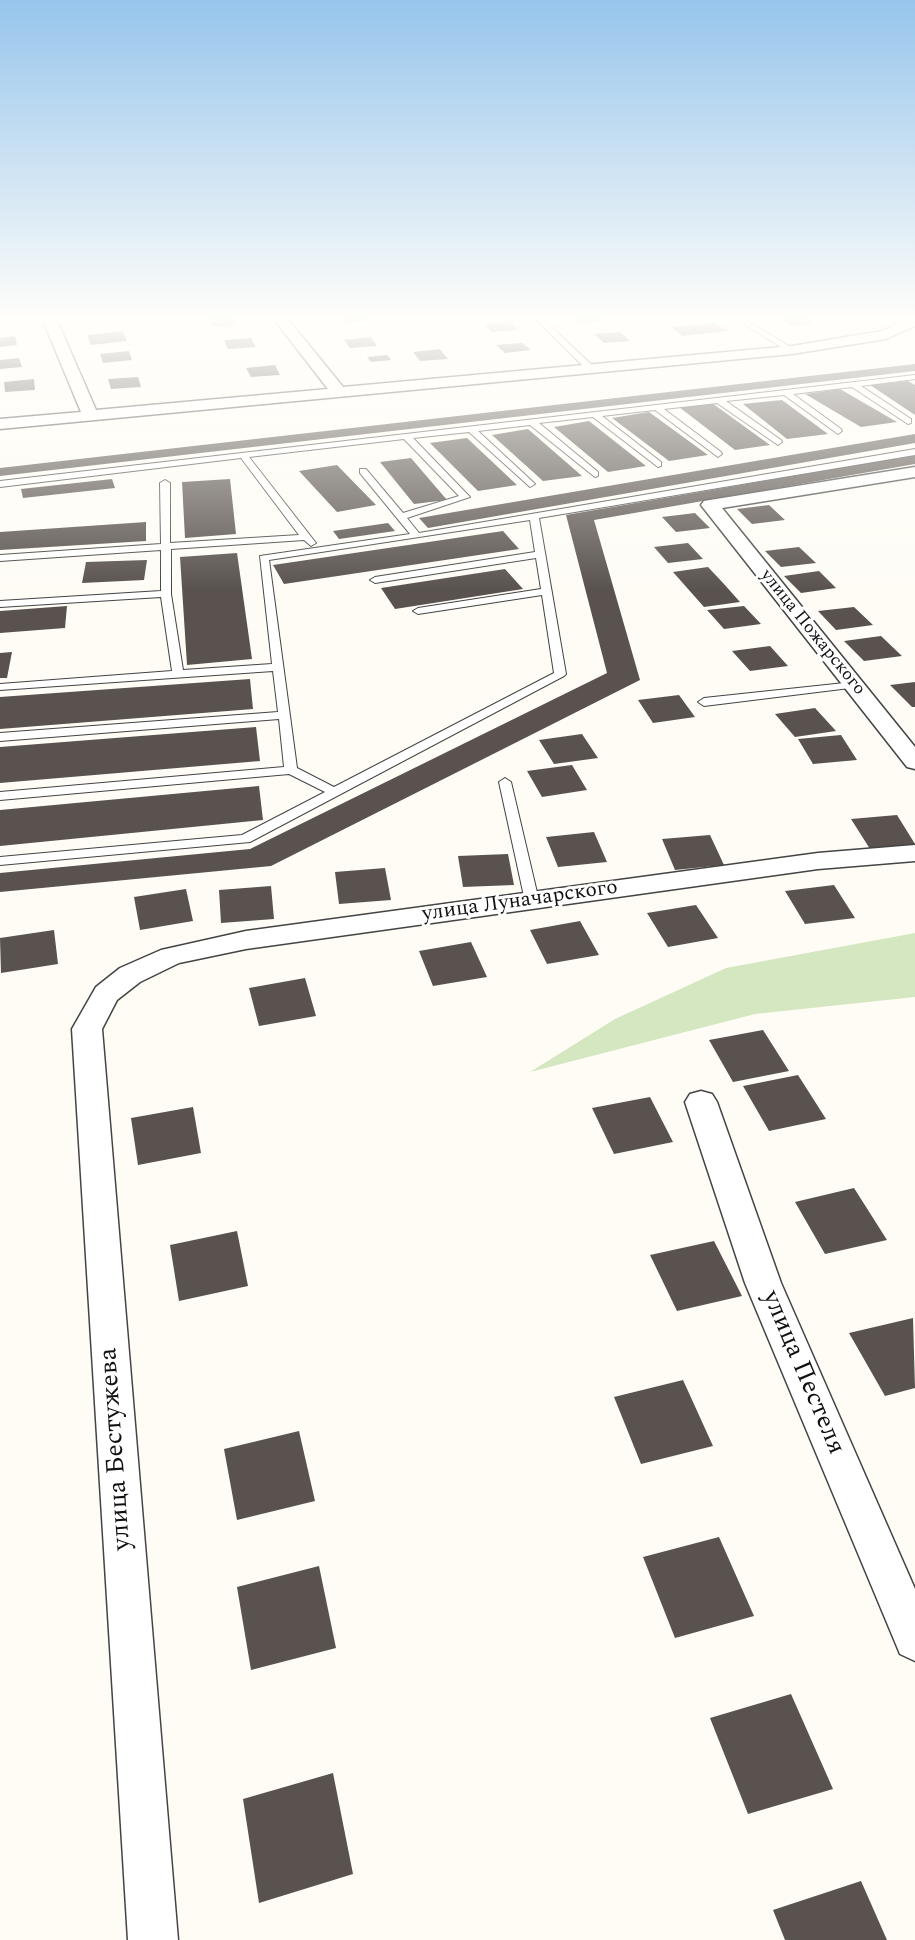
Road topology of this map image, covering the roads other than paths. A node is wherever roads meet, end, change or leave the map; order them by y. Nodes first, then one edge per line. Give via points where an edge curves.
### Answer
1 (87, 409) edge
2 (160, 409) edge
3 (643, 409) edge
4 (659, 409) edge
5 (731, 409) edge
6 (807, 409) edge
7 (889, 409) edge
8 (594, 414) junction
9 (90, 415) junction
10 (908, 421) dead end
11 (532, 422) junction
12 (0, 424) edge
13 (471, 429) junction
14 (838, 431) dead end
15 (406, 436) junction
16 (778, 442) dead end
17 (915, 452) edge
18 (718, 454) dead end
19 (243, 455) junction
20 (658, 464) dead end
21 (363, 471) dead end
22 (915, 472) edge
23 (595, 474) dead end
24 (165, 483) dead end
25 (0, 484) edge
26 (530, 484) dead end
27 (534, 516) junction
28 (401, 517) junction
29 (417, 536) junction
30 (307, 537) junction
31 (166, 547) junction
32 (317, 550) junction
33 (541, 554) junction
34 (0, 558) edge
35 (375, 580) dead end
36 (547, 591) junction
37 (166, 594) junction
38 (0, 604) edge
39 (418, 611) dead end
40 (278, 667) junction
41 (178, 674) junction
42 (854, 685) junction
43 (0, 687) edge
44 (704, 702) dead end
45 (285, 715) junction
46 (0, 737) edge
47 (915, 762) edge
48 (291, 770) junction
49 (505, 782) dead end
50 (334, 792) junction
51 (0, 796) edge
52 (915, 854) edge
53 (0, 861) edge
54 (532, 901) junction
55 (130, 975) joint
56 (701, 1102) dead end
57 (915, 1639) edge
58 (153, 1940) edge

1 - 9 street
2 - 9 street
3 - 8 lane
4 - 18 lane
5 - 16 lane
6 - 14 lane
7 - 10 lane
8 - 11 lane
8 - 20 lane
9 - 12 street
11 - 13 lane
11 - 23 lane
13 - 15 lane
13 - 26 lane
15 - 19 lane
15 - 28 lane via 465,497
17 - 27 lane
19 - 25 lane
19 - 30 lane
21 - 28 lane
22 - 42 street, улица Пожарского via 710,505
24 - 31 lane
27 - 29 lane
27 - 33 lane
28 - 29 lane
29 - 32 lane
30 - 31 lane
30 - 32 lane
31 - 34 lane
31 - 37 lane
32 - 40 lane via 264,558
33 - 35 lane
33 - 36 lane
36 - 39 lane
36 - 50 lane via 560,674
37 - 38 lane
37 - 41 lane
40 - 41 lane
40 - 45 lane
41 - 43 lane
42 - 44 lane
42 - 47 street, улица Пожарского
45 - 46 lane
45 - 48 lane
48 - 50 lane
48 - 51 lane
49 - 54 lane
50 - 53 lane via 245,839
52 - 54 street, улица Луначарского via 818,861
54 - 55 street, улица Луначарского via 246,940 171,956
55 - 58 street, улица Бестужева via 106,994 87,1029
56 - 57 street, улица Пестеля via 763,1283

